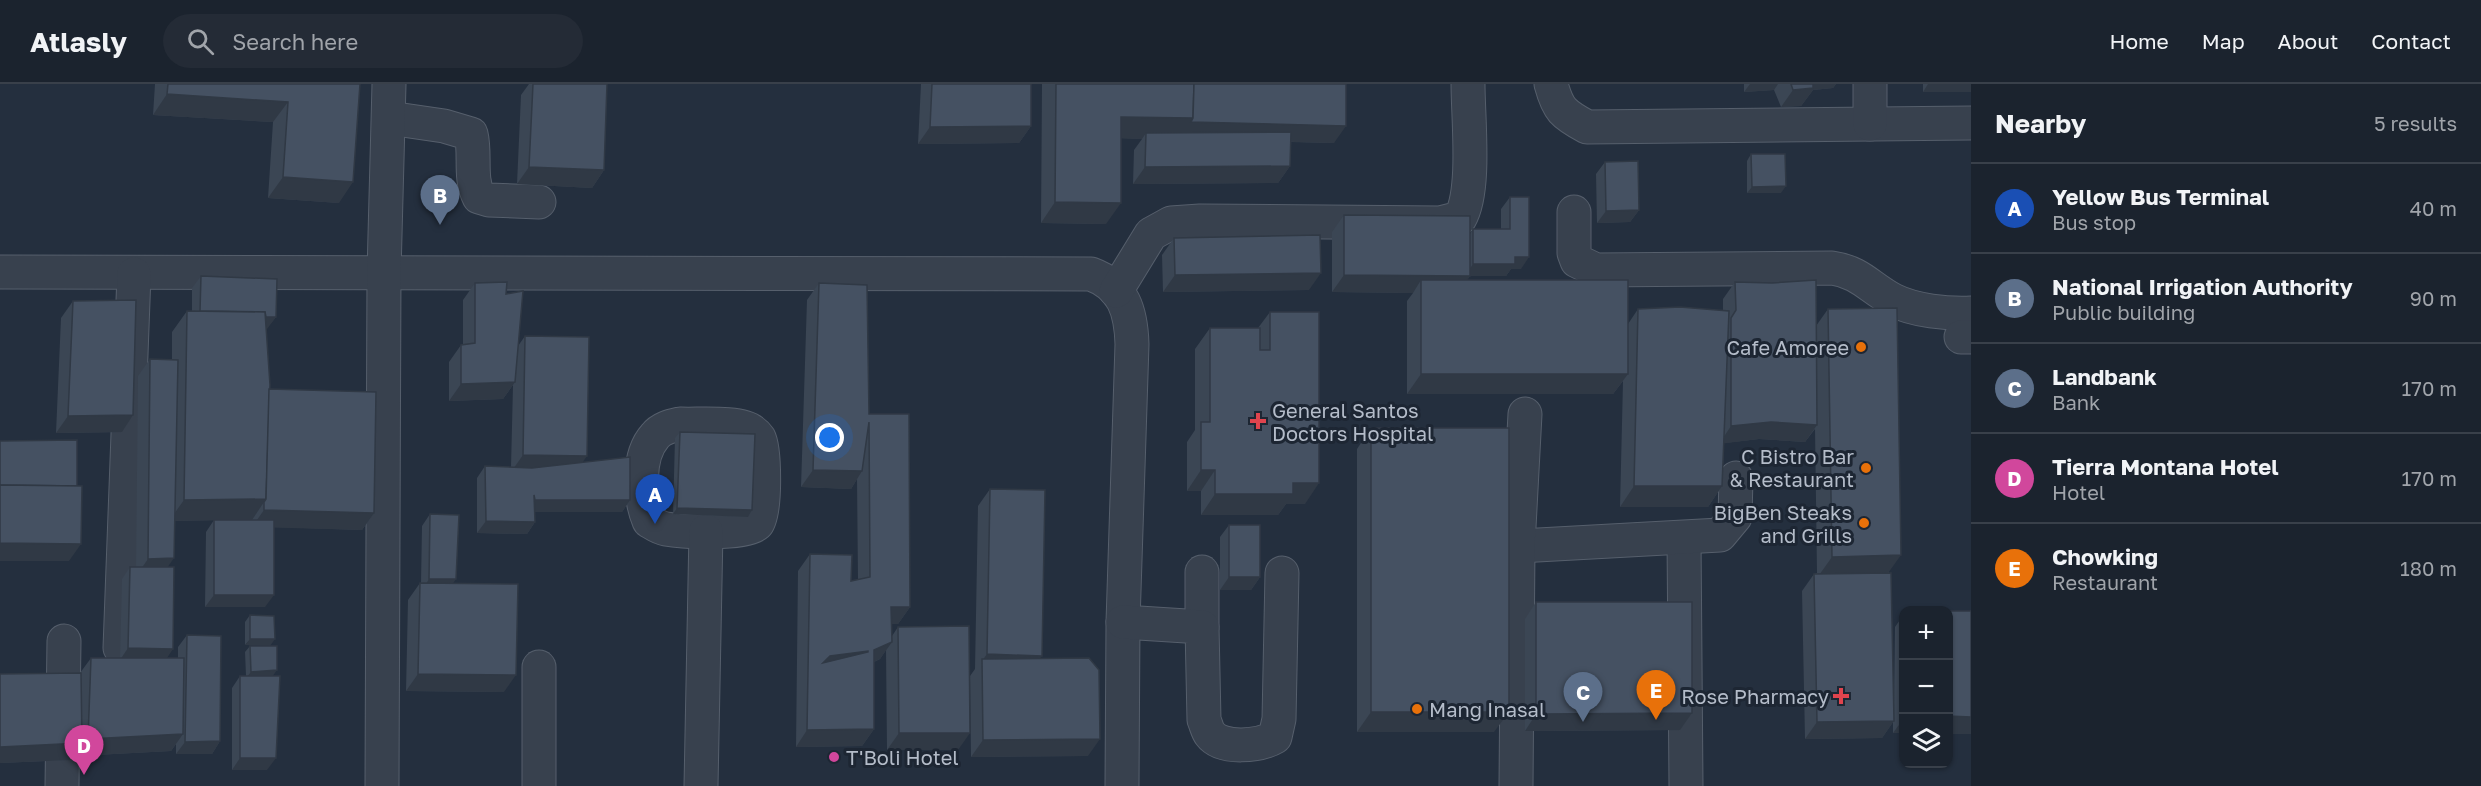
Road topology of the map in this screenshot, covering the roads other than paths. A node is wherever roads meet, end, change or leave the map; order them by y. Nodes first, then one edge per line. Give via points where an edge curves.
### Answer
1 (389, 84) edge
2 (1468, 84) edge
3 (1551, 84) edge
4 (1870, 84) edge
5 (389, 118) junction
6 (1971, 123) edge
7 (1870, 124) junction
8 (539, 202) dead end
9 (1574, 212) dead end
10 (0, 272) edge
11 (384, 273) junction
12 (134, 274) junction
13 (1116, 291) junction
14 (1968, 329) edge
15 (1525, 414) dead end
16 (1736, 478) dead end
17 (705, 531) dead end
18 (1684, 538) junction
19 (1518, 546) junction
20 (1202, 572) dead end
21 (1282, 573) dead end
22 (1123, 622) junction
23 (1202, 627) junction
24 (64, 641) dead end
25 (120, 648) dead end
26 (539, 667) dead end
27 (62, 786) edge
28 (382, 786) edge
29 (539, 786) edge
30 (701, 786) edge
31 (1122, 786) edge
32 (1516, 786) edge
33 (1686, 786) edge

1 - 5 street
2 - 13 street via 1468,190 1466,208 1460,218 1440,223 1171,223 1151,234
3 - 7 street via 1557,106 1587,127
4 - 7 street
5 - 8 street via 471,134 475,189 479,196
5 - 11 street
6 - 7 street
9 - 14 street via 1577,261 1596,270 1832,268 1848,271 1894,300
10 - 12 street
11 - 12 street
11 - 13 street via 1091,274
11 - 28 street
12 - 25 street
13 - 22 street via 1127,306 1132,344
15 - 19 street
16 - 18 street via 1735,517 1728,528 1720,535
17 - 30 street
18 - 19 street
18 - 33 street
19 - 32 street
20 - 23 street
21 - 23 street via 1280,719 1275,737 1265,743 1231,744 1210,734 1204,720
22 - 23 street
22 - 31 street
24 - 27 street
26 - 29 street

